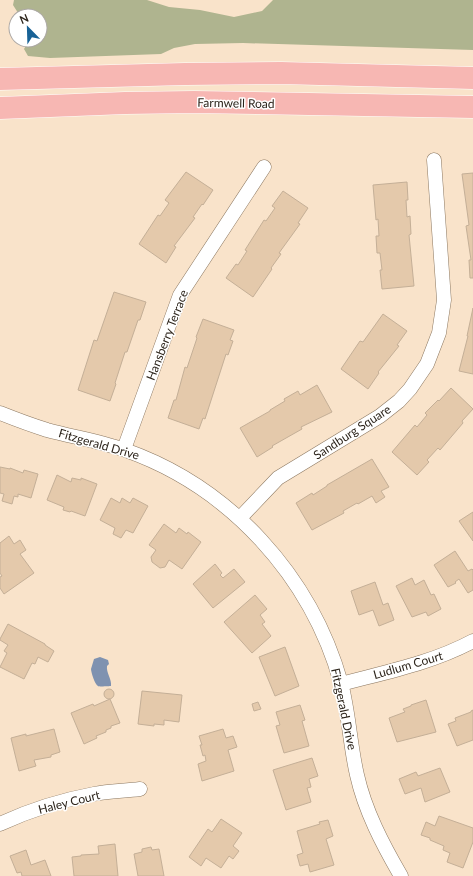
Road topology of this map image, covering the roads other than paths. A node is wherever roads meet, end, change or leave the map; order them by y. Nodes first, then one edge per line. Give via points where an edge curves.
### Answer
1 (473, 78) edge
2 (0, 79) edge
3 (473, 107) edge
4 (0, 108) edge
5 (434, 160) dead end
6 (264, 167) dead end
7 (0, 413) edge
8 (124, 449) junction
9 (240, 518) junction
10 (473, 641) edge
11 (341, 684) junction
12 (140, 789) dead end
13 (0, 824) edge
14 (401, 876) edge

1 - 2 main road via 282,73
3 - 4 main road, Farmwell Road via 194,102
5 - 9 street, Sandburg Square via 444,300 438,333 427,364 399,401 380,416 278,478
6 - 8 street, Hansberry Terrace via 180,295
7 - 8 street, Fitzgerald Drive via 47,430
8 - 9 street, Fitzgerald Drive via 168,468 195,484
9 - 11 street, Fitzgerald Drive via 278,559 310,606 333,657
10 - 11 street, Ludlum Court via 427,661
11 - 14 street, Fitzgerald Drive via 357,774 377,832
12 - 13 street, Haley Court via 79,797 46,806

